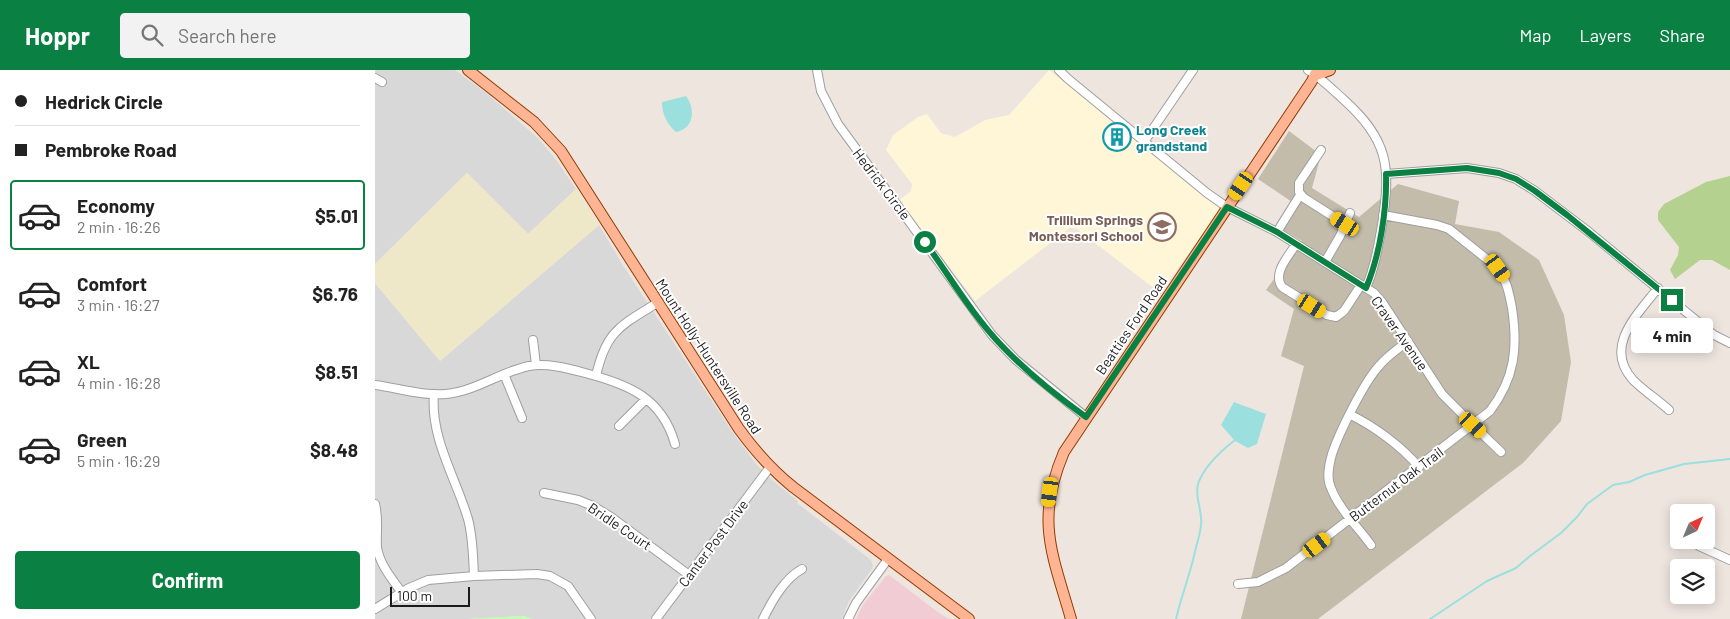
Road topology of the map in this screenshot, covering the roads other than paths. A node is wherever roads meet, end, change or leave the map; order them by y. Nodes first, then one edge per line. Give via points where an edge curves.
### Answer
1 (468, 70) edge
2 (817, 70) edge
3 (1059, 70) edge
4 (1193, 70) edge
5 (1330, 70) edge
6 (1314, 72) edge
7 (1144, 142) junction
8 (1321, 150) dead end
9 (1386, 174) junction
10 (1300, 195) junction
11 (1227, 207) junction
12 (1350, 213) dead end
13 (1383, 215) junction
14 (1345, 224) junction
15 (1277, 232) junction
16 (1297, 244) junction
17 (1325, 262) junction
18 (1364, 286) junction
19 (1658, 288) junction
20 (657, 303) junction
21 (533, 340) dead end
22 (1408, 342) junction
23 (1730, 343) edge
24 (536, 365) junction
25 (504, 374) junction
26 (596, 376) junction
27 (375, 385) edge
28 (434, 394) junction
29 (647, 399) junction
30 (1669, 410) dead end
31 (1351, 415) junction
32 (1086, 417) junction
33 (523, 418) dead end
34 (1473, 425) junction
35 (619, 426) dead end
36 (675, 444) dead end
37 (1501, 452) dead end
38 (770, 467) junction
39 (1419, 467) junction
40 (545, 493) dead end
41 (375, 504) edge
42 (1351, 518) junction
43 (1371, 544) dead end
44 (1706, 549) edge
45 (888, 559) junction
46 (1730, 560) edge
47 (802, 569) dead end
48 (689, 575) junction
49 (474, 576) junction
50 (1238, 584) dead end
51 (401, 593) junction
52 (375, 609) edge
53 (591, 619) edge
54 (656, 619) edge
55 (763, 619) edge
56 (849, 619) edge
57 (969, 619) edge
58 (1071, 619) edge

1 - 20 main road, Mount Holly-Huntersville Road via 534,122 561,151
2 - 32 street, Hedrick Circle via 823,97 838,124 997,341
3 - 7 street, Craver Avenue
4 - 7 street
5 - 6 main road
6 - 9 street via 1371,128 1380,144
6 - 11 main road, Beatties Ford Road
7 - 11 street, Craver Avenue
8 - 10 street via 1299,183
9 - 13 street
9 - 19 street via 1467,168 1516,179
10 - 14 street
10 - 15 street
11 - 15 street, Craver Avenue
11 - 32 main road, Beatties Ford Road
12 - 14 street
13 - 18 street via 1376,259
13 - 34 street, Butternut Oak Trail via 1449,229 1504,276 1516,332 1515,358 1499,399 1490,412
14 - 17 street
15 - 16 street, Craver Avenue
16 - 17 street, Craver Avenue
16 - 18 street via 1278,274 1282,287 1327,315 1336,317
17 - 18 street, Craver Avenue
18 - 22 street, Craver Avenue via 1382,302
19 - 23 street via 1715,335
19 - 30 street via 1629,326 1621,352 1625,369 1633,380
20 - 26 street via 613,334 601,354
20 - 38 main road, Mount Holly-Huntersville Road via 743,434
21 - 24 street
22 - 31 street via 1378,367
22 - 34 street, Craver Avenue via 1443,394
24 - 25 street
24 - 26 street via 558,366
25 - 28 street via 468,389
25 - 33 street
26 - 29 street via 627,386
27 - 28 street
28 - 49 street via 439,441 469,522
29 - 35 street
29 - 36 street via 663,418
31 - 39 street via 1366,423
31 - 42 street via 1328,472 1330,487
32 - 58 main road, Beatties Ford Road via 1064,452 1053,479 1048,506 1050,544
34 - 37 street, Craver Avenue
34 - 39 street, Butternut Oak Trail
38 - 45 main road, Mount Holly-Huntersville Road
38 - 48 street, Canter Post Drive
39 - 42 street, Butternut Oak Trail
40 - 48 street, Bridle Court via 593,506
41 - 51 street via 378,553
42 - 43 street
42 - 50 street, Butternut Oak Trail via 1286,568 1258,582
44 - 46 street
45 - 56 street via 856,603
45 - 57 main road, Mount Holly-Huntersville Road
47 - 55 street via 788,580
48 - 54 street, Canter Post Drive
49 - 51 street via 428,580
49 - 53 street via 550,576 568,586
51 - 52 street

